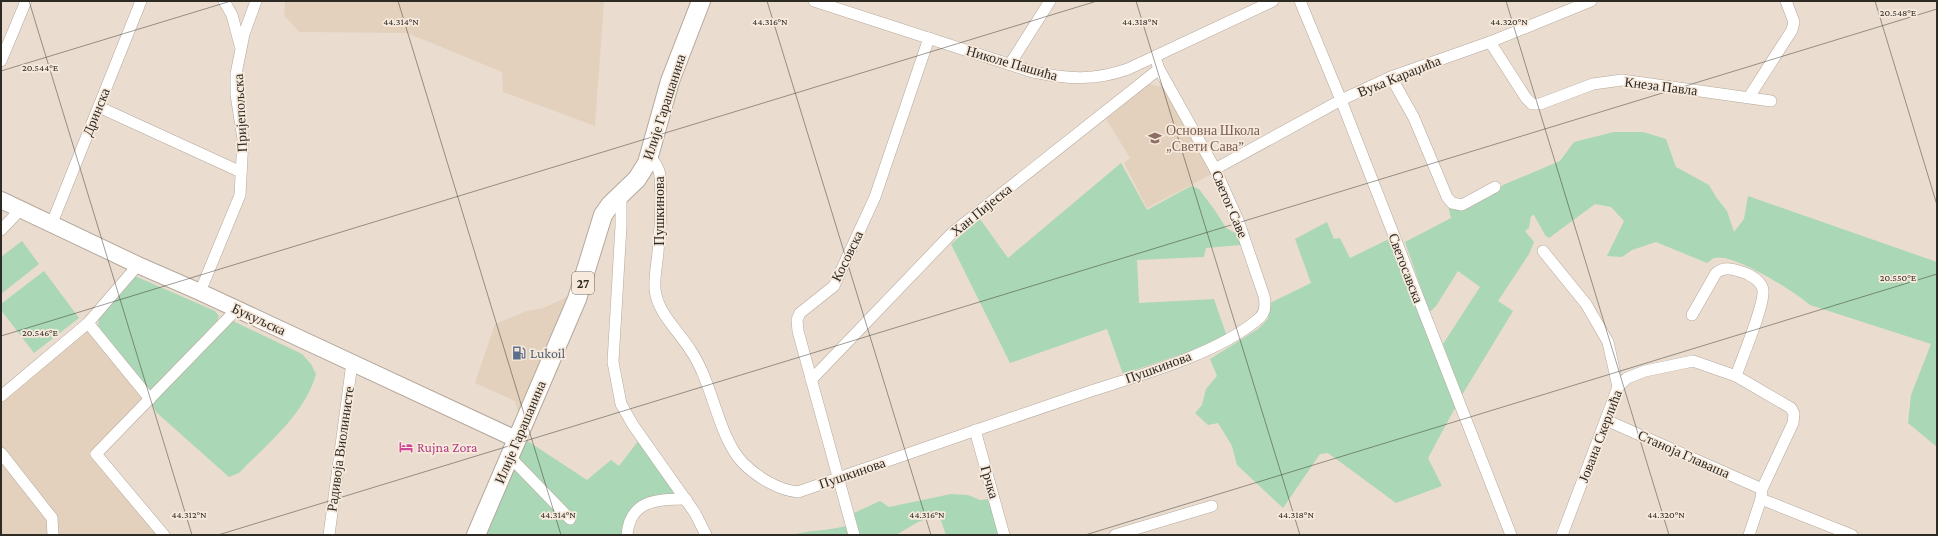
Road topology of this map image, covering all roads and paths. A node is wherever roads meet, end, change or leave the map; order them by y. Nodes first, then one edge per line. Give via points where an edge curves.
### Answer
1 (26, 1) edge
2 (141, 1) edge
3 (224, 1) edge
4 (256, 1) edge
5 (701, 1) edge
6 (814, 1) edge
7 (1050, 1) edge
8 (1273, 1) edge
9 (1300, 1) edge
10 (1591, 1) edge
11 (1786, 1) edge
12 (929, 38) junction
13 (1490, 42) junction
14 (241, 49) junction
15 (1154, 57) junction
16 (1, 61) edge
17 (1010, 64) junction
18 (1159, 69) junction
19 (1391, 77) junction
20 (1749, 97) junction
21 (1341, 100) junction
22 (1771, 101) dead end
23 (98, 107) junction
24 (649, 155) junction
25 (1215, 168) junction
26 (241, 172) junction
27 (1495, 187) dead end
28 (621, 195) junction
29 (1, 200) edge
30 (21, 209) junction
31 (52, 223) junction
32 (1, 230) edge
33 (1543, 251) dead end
34 (138, 266) junction
35 (200, 292) junction
36 (1265, 303) joint
37 (237, 309) junction
38 (1692, 315) dead end
39 (88, 323) junction
40 (352, 363) junction
41 (1736, 376) junction
42 (811, 380) junction
43 (1618, 387) junction
44 (1, 396) edge
45 (150, 398) junction
46 (1606, 420) junction
47 (975, 430) junction
48 (516, 439) junction
49 (1, 453) edge
50 (509, 456) junction
51 (838, 478) junction
52 (1762, 494) junction
53 (686, 499) junction
54 (1212, 506) dead end
55 (570, 519) dead end
56 (53, 535) edge
57 (164, 535) edge
58 (329, 535) edge
59 (476, 535) edge
60 (627, 535) edge
61 (706, 535) edge
62 (854, 535) edge
63 (1004, 535) edge
64 (1115, 535) edge
65 (1511, 535) edge
66 (1562, 535) edge
67 (1749, 535) edge
68 (1852, 535) edge

1 - 16 street
2 - 23 street, Дринска
3 - 14 street via 232,15
4 - 14 street, Пријепољска
5 - 24 main road, Илије Гарашанина / 27 via 670,80
6 - 12 street, Николе Пашића
7 - 17 street
8 - 15 street, Николе Пашића
9 - 21 street, Светосавска
10 - 13 street, Вука Караџића
11 - 20 street via 1794,22 1792,30
12 - 17 street, Николе Пашића
12 - 42 street, Косовска via 875,197 834,286 800,313 797,320
13 - 19 street, Вука Караџића
13 - 20 street, Кнеза Павла via 1532,104 1540,104 1593,84 1622,80
14 - 26 street, Пријепољска via 236,74 236,95 243,139
15 - 17 street, Николе Пашића via 1109,76 1086,78 1063,78
15 - 18 street
18 - 25 street, Светог Саве
18 - 42 street, Хан Пијеска via 952,233
19 - 21 street, Вука Караџића
19 - 27 street via 1414,118 1447,197 1452,203 1462,205
20 - 22 street, Кнеза Павла
21 - 25 street, Вука Караџића
21 - 65 street, Светосавска
23 - 26 street
23 - 31 street, Дринска
24 - 28 main road, Илије Гарашанина / 27 via 641,174
24 - 51 street, Пушкинова via 657,165 660,177 661,224 655,288 657,301 692,351 704,374 730,444 742,462 756,474 789,491 798,492
25 - 36 street, Светог Саве via 1238,220
26 - 35 street, Пријепољска via 240,195
28 - 48 main road, Илије Гарашанина / 27 via 603,215 578,299
28 - 53 street via 613,341 616,383 621,404 633,425
29 - 30 main road, Букуљска
30 - 31 main road, Букуљска
30 - 32 street
31 - 34 main road, Букуљска
33 - 43 street via 1586,304 1608,342
34 - 35 main road, Букуљска
34 - 39 street
35 - 37 main road, Букуљска
36 - 47 street, Пушкинова via 1263,314 1258,320 1224,342 1140,375
37 - 40 main road, Букуљска
37 - 45 street
38 - 41 street via 1716,273 1721,269 1748,274 1757,279 1763,290 1762,304
39 - 44 street
39 - 45 street
40 - 48 main road, Букуљска
40 - 58 street, Радивоја Виолинисте
41 - 43 street, Јована Скерлића via 1693,361 1644,370 1627,378
41 - 52 street, Јована Скерлића via 1791,408 1794,414 1793,423
42 - 51 street, Косовска
43 - 46 street, Јована Скерлића
45 - 57 street via 96,454
46 - 52 street, Станоја Главаша
46 - 66 street, Јована Скерлића
47 - 51 street, Пушкинова
47 - 63 street, Грчка
48 - 50 main road, Илије Гарашанина / 27
49 - 56 street via 52,518
50 - 55 street
50 - 59 main road, Илије Гарашанина / 27
51 - 62 street, Косовска
52 - 67 street
52 - 68 street, Станоја Главаша
53 - 60 street via 643,505 630,518
53 - 61 street
54 - 64 street

